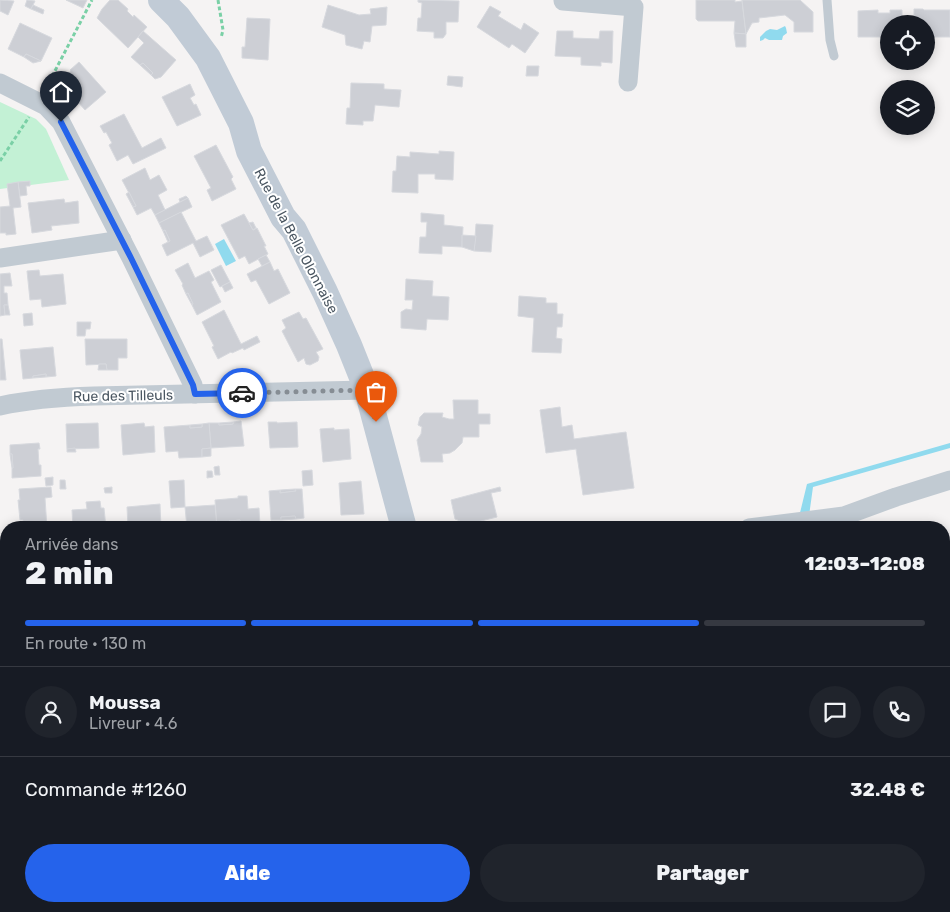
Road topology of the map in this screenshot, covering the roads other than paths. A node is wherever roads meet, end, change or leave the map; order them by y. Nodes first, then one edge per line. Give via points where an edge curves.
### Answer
1 (161, 0) edge
2 (563, 0) edge
3 (827, 0) edge
4 (834, 56) dead end
5 (628, 82) dead end
6 (0, 83) edge
7 (122, 240) junction
8 (0, 258) edge
9 (367, 390) junction
10 (195, 394) junction
11 (0, 406) edge
12 (950, 480) edge
13 (402, 521) edge
14 (804, 521) edge

1 - 9 street, Rue de la Belle Olonnaise via 178,17 208,58 241,123 249,151 325,292
2 - 5 street via 634,7
3 - 4 lane
6 - 7 street via 46,106 61,122
7 - 8 street
7 - 10 street
9 - 10 street, Rue des Tilleuls
9 - 13 street, Rue de la Belle Olonnaise
10 - 11 street, Rue des Tilleuls via 55,398
12 - 14 street via 844,516

